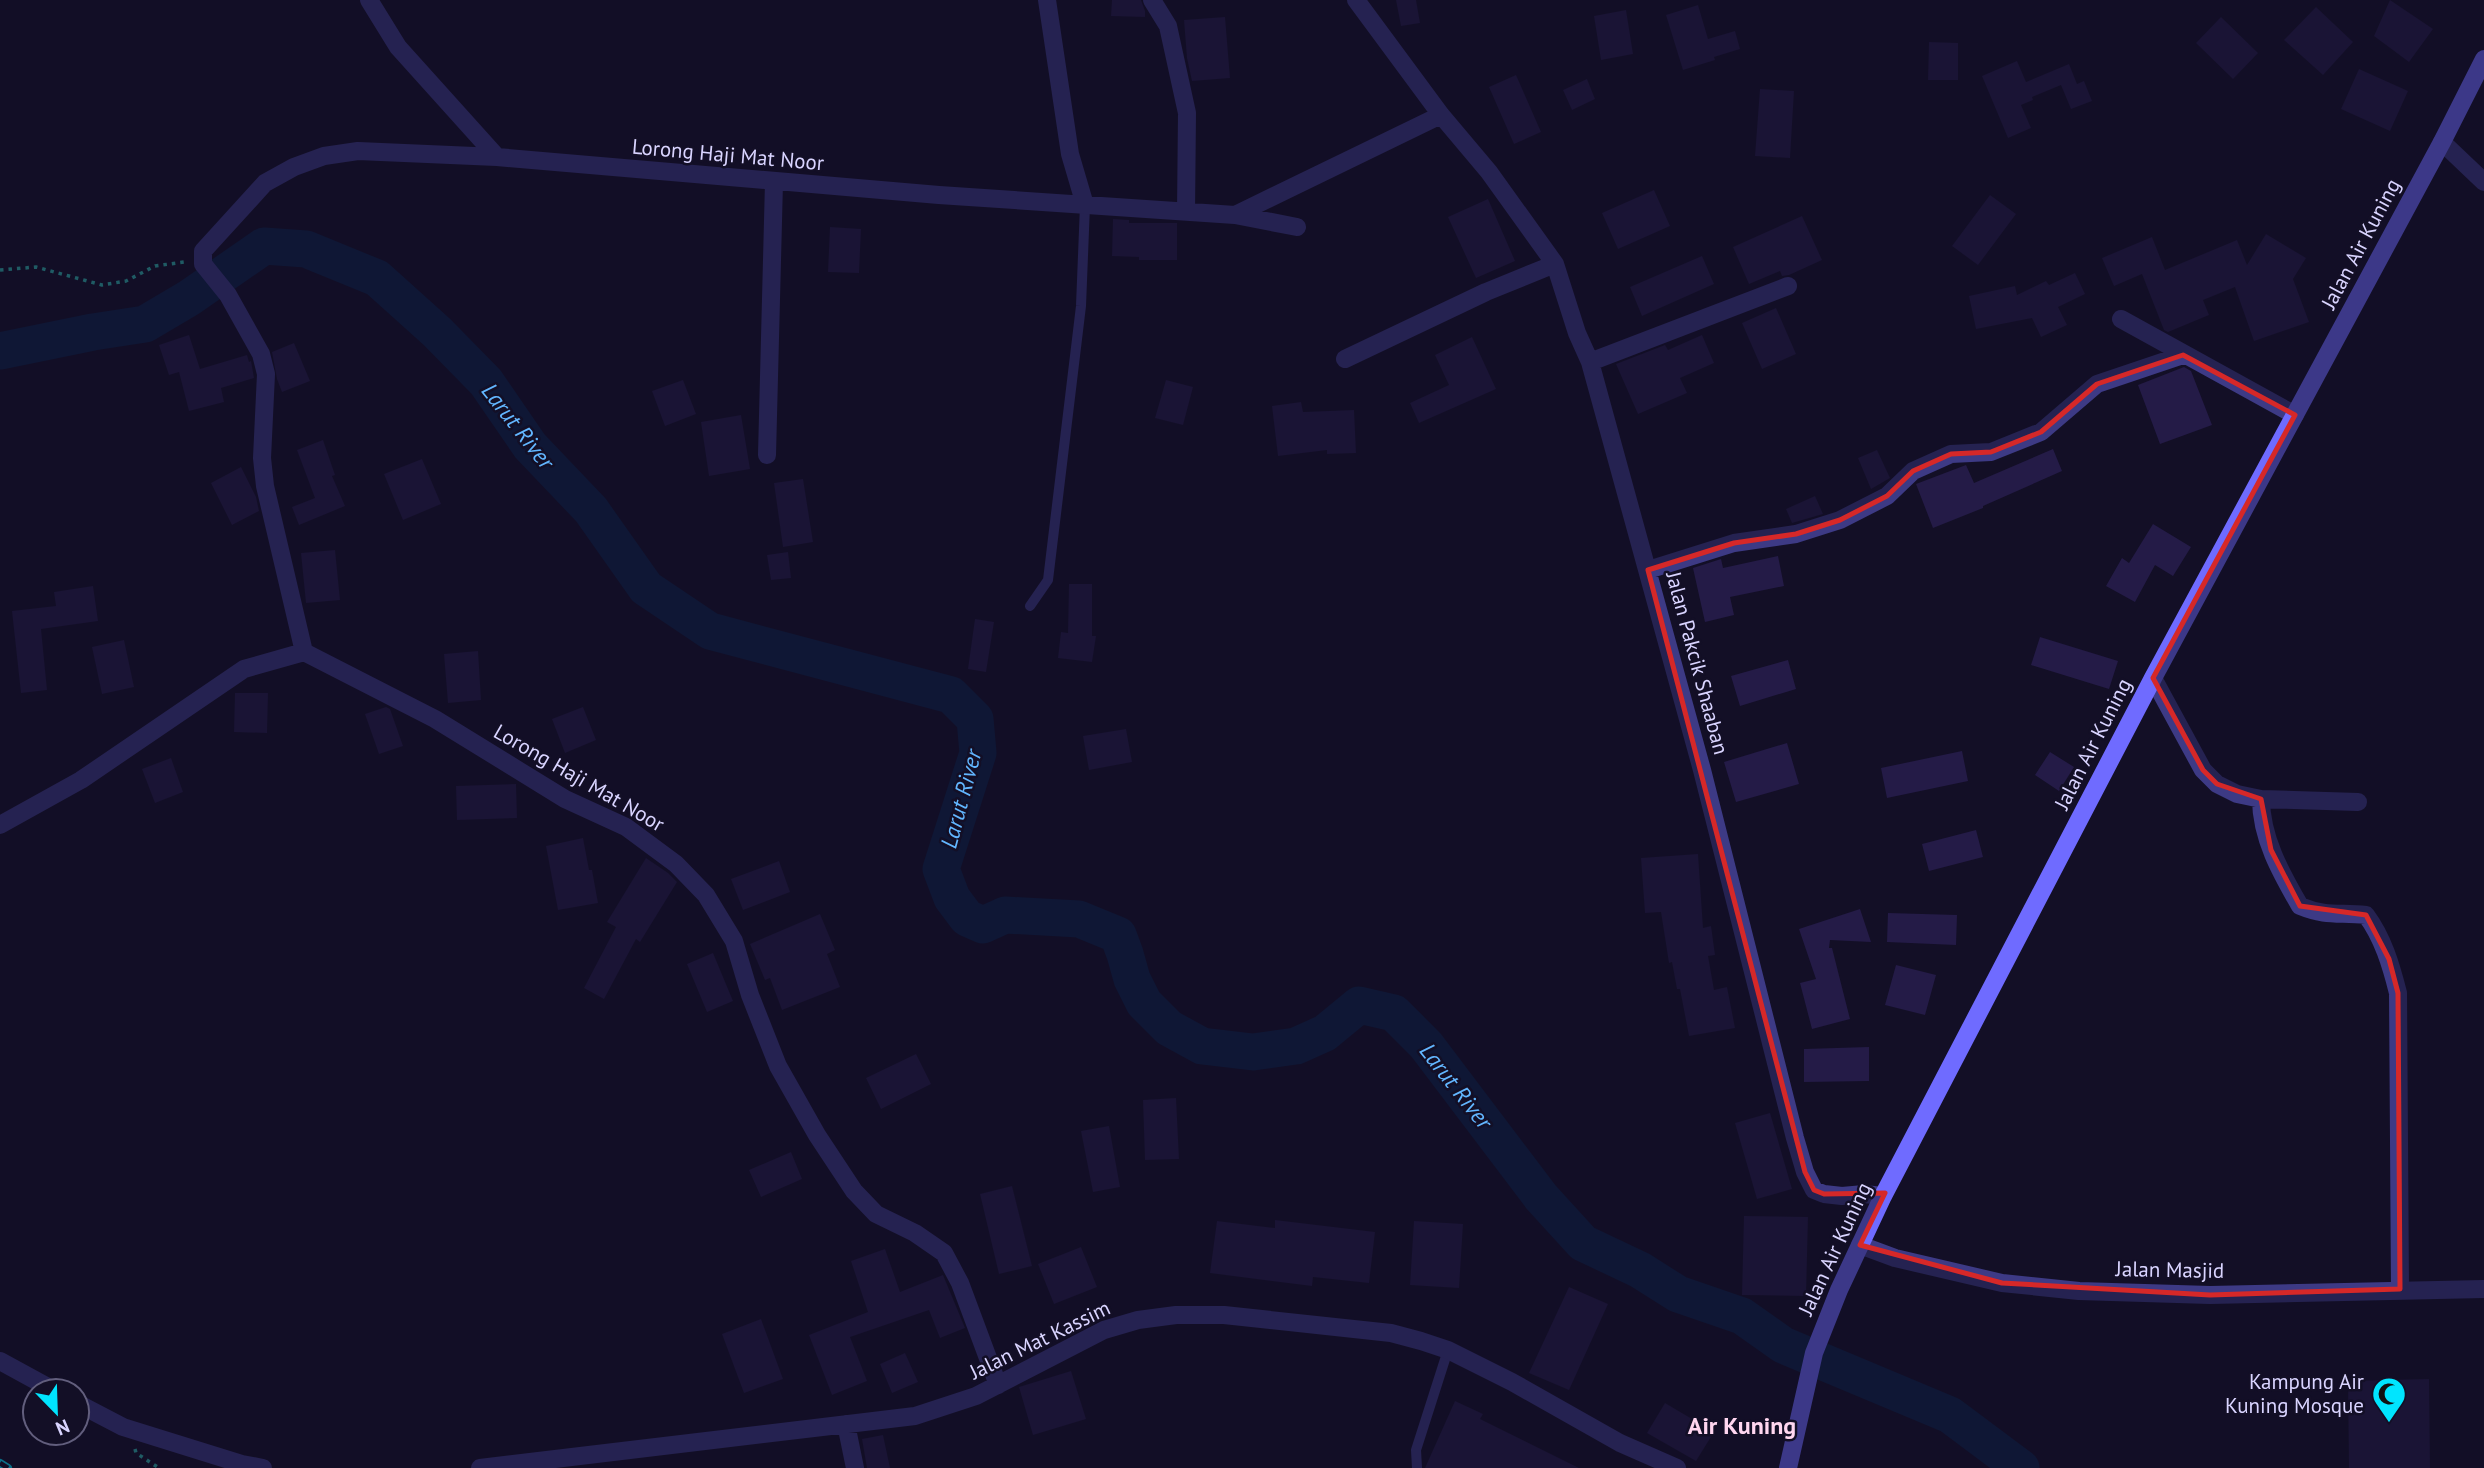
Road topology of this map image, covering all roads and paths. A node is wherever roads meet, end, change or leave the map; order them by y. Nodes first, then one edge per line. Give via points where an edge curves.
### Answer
1 (369, 0) edge
2 (1047, 0) edge
3 (1152, 0) edge
4 (1356, 0) edge
5 (2484, 59) edge
6 (1441, 116) junction
7 (2442, 142) junction
8 (497, 157) junction
9 (774, 182) junction
10 (2484, 182) edge
11 (1085, 205) junction
12 (1186, 212) junction
13 (1235, 215) junction
14 (1297, 227) dead end
15 (203, 264) junction
16 (1555, 264) junction
17 (0, 270) edge
18 (1788, 286) dead end
19 (2121, 318) dead end
20 (2183, 355) junction
21 (1345, 359) dead end
22 (1590, 362) junction
23 (2295, 415) junction
24 (767, 456) dead end
25 (1648, 570) junction
26 (1030, 606) dead end
27 (303, 652) junction
28 (2153, 678) junction
29 (2262, 799) junction
30 (2358, 802) dead end
31 (0, 825) edge
32 (1883, 1196) junction
33 (1860, 1245) junction
34 (2400, 1289) junction
35 (2484, 1289) edge
36 (1448, 1350) junction
37 (0, 1361) edge
38 (29, 1377) edge
39 (998, 1385) junction
40 (91, 1410) edge
41 (846, 1424) junction
42 (133, 1444) dead end
43 (159, 1468) edge
44 (263, 1468) edge
45 (480, 1468) edge
46 (855, 1468) edge
47 (1417, 1468) edge
48 (1677, 1468) edge
49 (1788, 1468) edge

1 - 8 street via 397,47
2 - 11 street via 1070,154
3 - 12 street via 1168,26 1187,113
4 - 6 street, Jalan Pakcik Shaaban
5 - 7 main road, Jalan Air Kuning
6 - 13 street
6 - 16 street, Jalan Pakcik Shaaban via 1489,172
7 - 10 street
7 - 23 main road, Jalan Air Kuning
8 - 9 street, Lorong Haji Mat Noor
8 - 15 street, Lorong Haji Mat Noor via 358,151 324,156 265,183 203,251
9 - 11 street, Lorong Haji Mat Noor
9 - 24 street
11 - 12 street, Lorong Haji Mat Noor
11 - 26 lane via 1081,306 1048,580
12 - 13 street, Lorong Haji Mat Noor
13 - 14 street, Lorong Haji Mat Noor
15 - 17 path via 182,261 155,266 125,281 102,285 36,267
15 - 27 street via 228,295 261,354 266,373 265,485
16 - 21 street
16 - 22 street, Jalan Pakcik Shaaban
18 - 22 street
19 - 20 street
20 - 23 street
20 - 25 street via 2097,384 2042,432 1991,452 1951,454 1913,471 1887,496 1840,520 1796,534 1734,543
22 - 25 street, Jalan Pakcik Shaaban
23 - 28 main road, Jalan Air Kuning
25 - 32 street, Jalan Pakcik Shaaban via 1805,1172 1814,1190 1824,1194
27 - 31 street via 244,669 80,780
27 - 39 street, Lorong Haji Mat Noor via 435,719 565,799 626,827 676,864 706,895 734,941 778,1066 817,1135 854,1191 876,1214 944,1253
28 - 29 street via 2203,770 2217,784
28 - 32 main road, Jalan Air Kuning
29 - 30 street
29 - 34 street via 2271,850 2300,906 2316,913 2365,915 2389,959 2398,993
32 - 33 main road, Jalan Air Kuning
33 - 34 street, Jalan Masjid via 1895,1258 2002,1283 2079,1291 2210,1295
33 - 49 main road, Jalan Air Kuning via 1814,1353
34 - 35 street, Jalan Masjid
36 - 39 street, Jalan Mat Kassim via 1391,1333 1224,1315 1176,1315 1104,1331
36 - 47 lane via 1416,1450
36 - 48 street, Jalan Mat Kassim via 1620,1443
37 - 38 street
39 - 41 street, Jalan Mat Kassim via 915,1416
40 - 44 street via 123,1427
41 - 45 street, Jalan Mat Kassim
41 - 46 street
42 - 43 path via 136,1453

